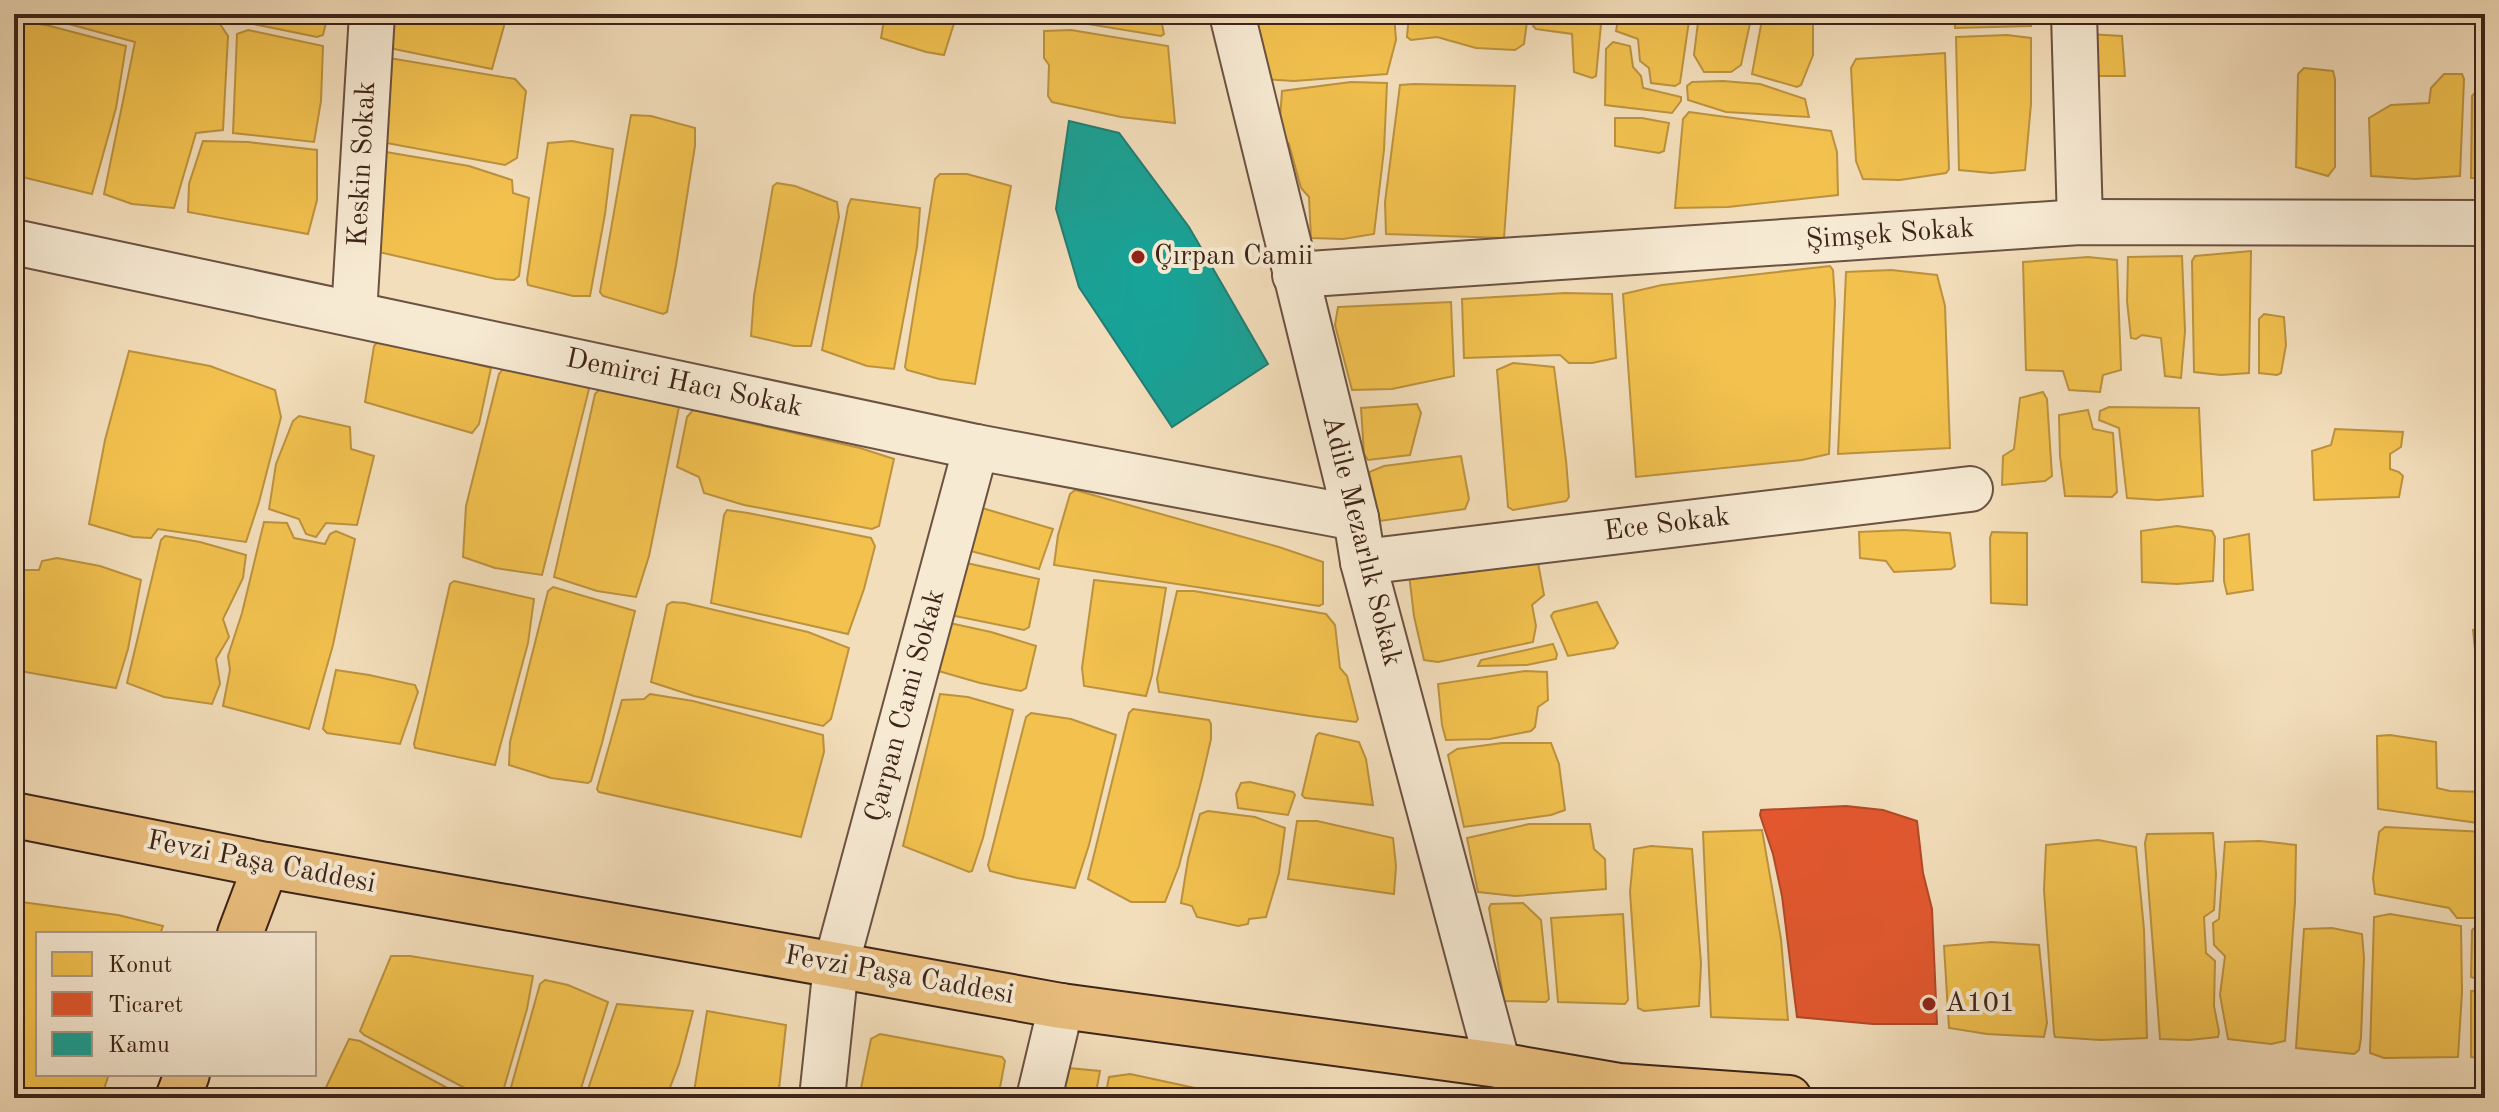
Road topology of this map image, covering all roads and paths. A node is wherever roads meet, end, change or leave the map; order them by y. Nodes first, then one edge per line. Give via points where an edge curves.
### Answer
1 (372, 14) edge
2 (1232, 14) edge
3 (2074, 14) edge
4 (2080, 222) junction
5 (2485, 223) edge
6 (14, 242) edge
7 (1295, 275) junction
8 (354, 314) junction
9 (976, 447) junction
10 (1970, 489) dead end
11 (1356, 518) junction
12 (1363, 562) junction
13 (14, 815) edge
14 (266, 865) junction
15 (241, 932) edge
16 (836, 965) junction
17 (1061, 1006) junction
18 (1498, 1065) junction
19 (186, 1076) edge
20 (1619, 1092) edge
21 (178, 1098) edge
22 (822, 1098) edge
23 (1039, 1098) edge
24 (1789, 1098) edge

1 - 8 street, Keskin Sokak
2 - 7 street, Adile Mezarlık Sokak
3 - 4 street
4 - 5 street, Şimşek Sokak
4 - 7 street, Şimşek Sokak
6 - 8 street, Demirci Hacı Sokak
7 - 11 street, Adile Mezarlık Sokak
8 - 9 street, Demirci Hacı Sokak
9 - 11 street, Demirci Hacı Sokak
9 - 16 street, Çarpan Cami Sokak
10 - 12 street, Ece Sokak
11 - 12 street, Adile Mezarlık Sokak
12 - 18 street, Adile Mezarlık Sokak
13 - 14 main road, Fevzi Paşa Caddesi
14 - 15 main road
14 - 16 main road, Fevzi Paşa Caddesi
16 - 17 main road, Fevzi Paşa Caddesi
16 - 22 street, Çarpan Cami Sokak
17 - 18 main road, Fevzi Paşa Caddesi
17 - 23 street
18 - 20 main road, Fevzi Paşa Caddesi
19 - 21 main road
20 - 24 main road, Fevzi Paşa Caddesi

